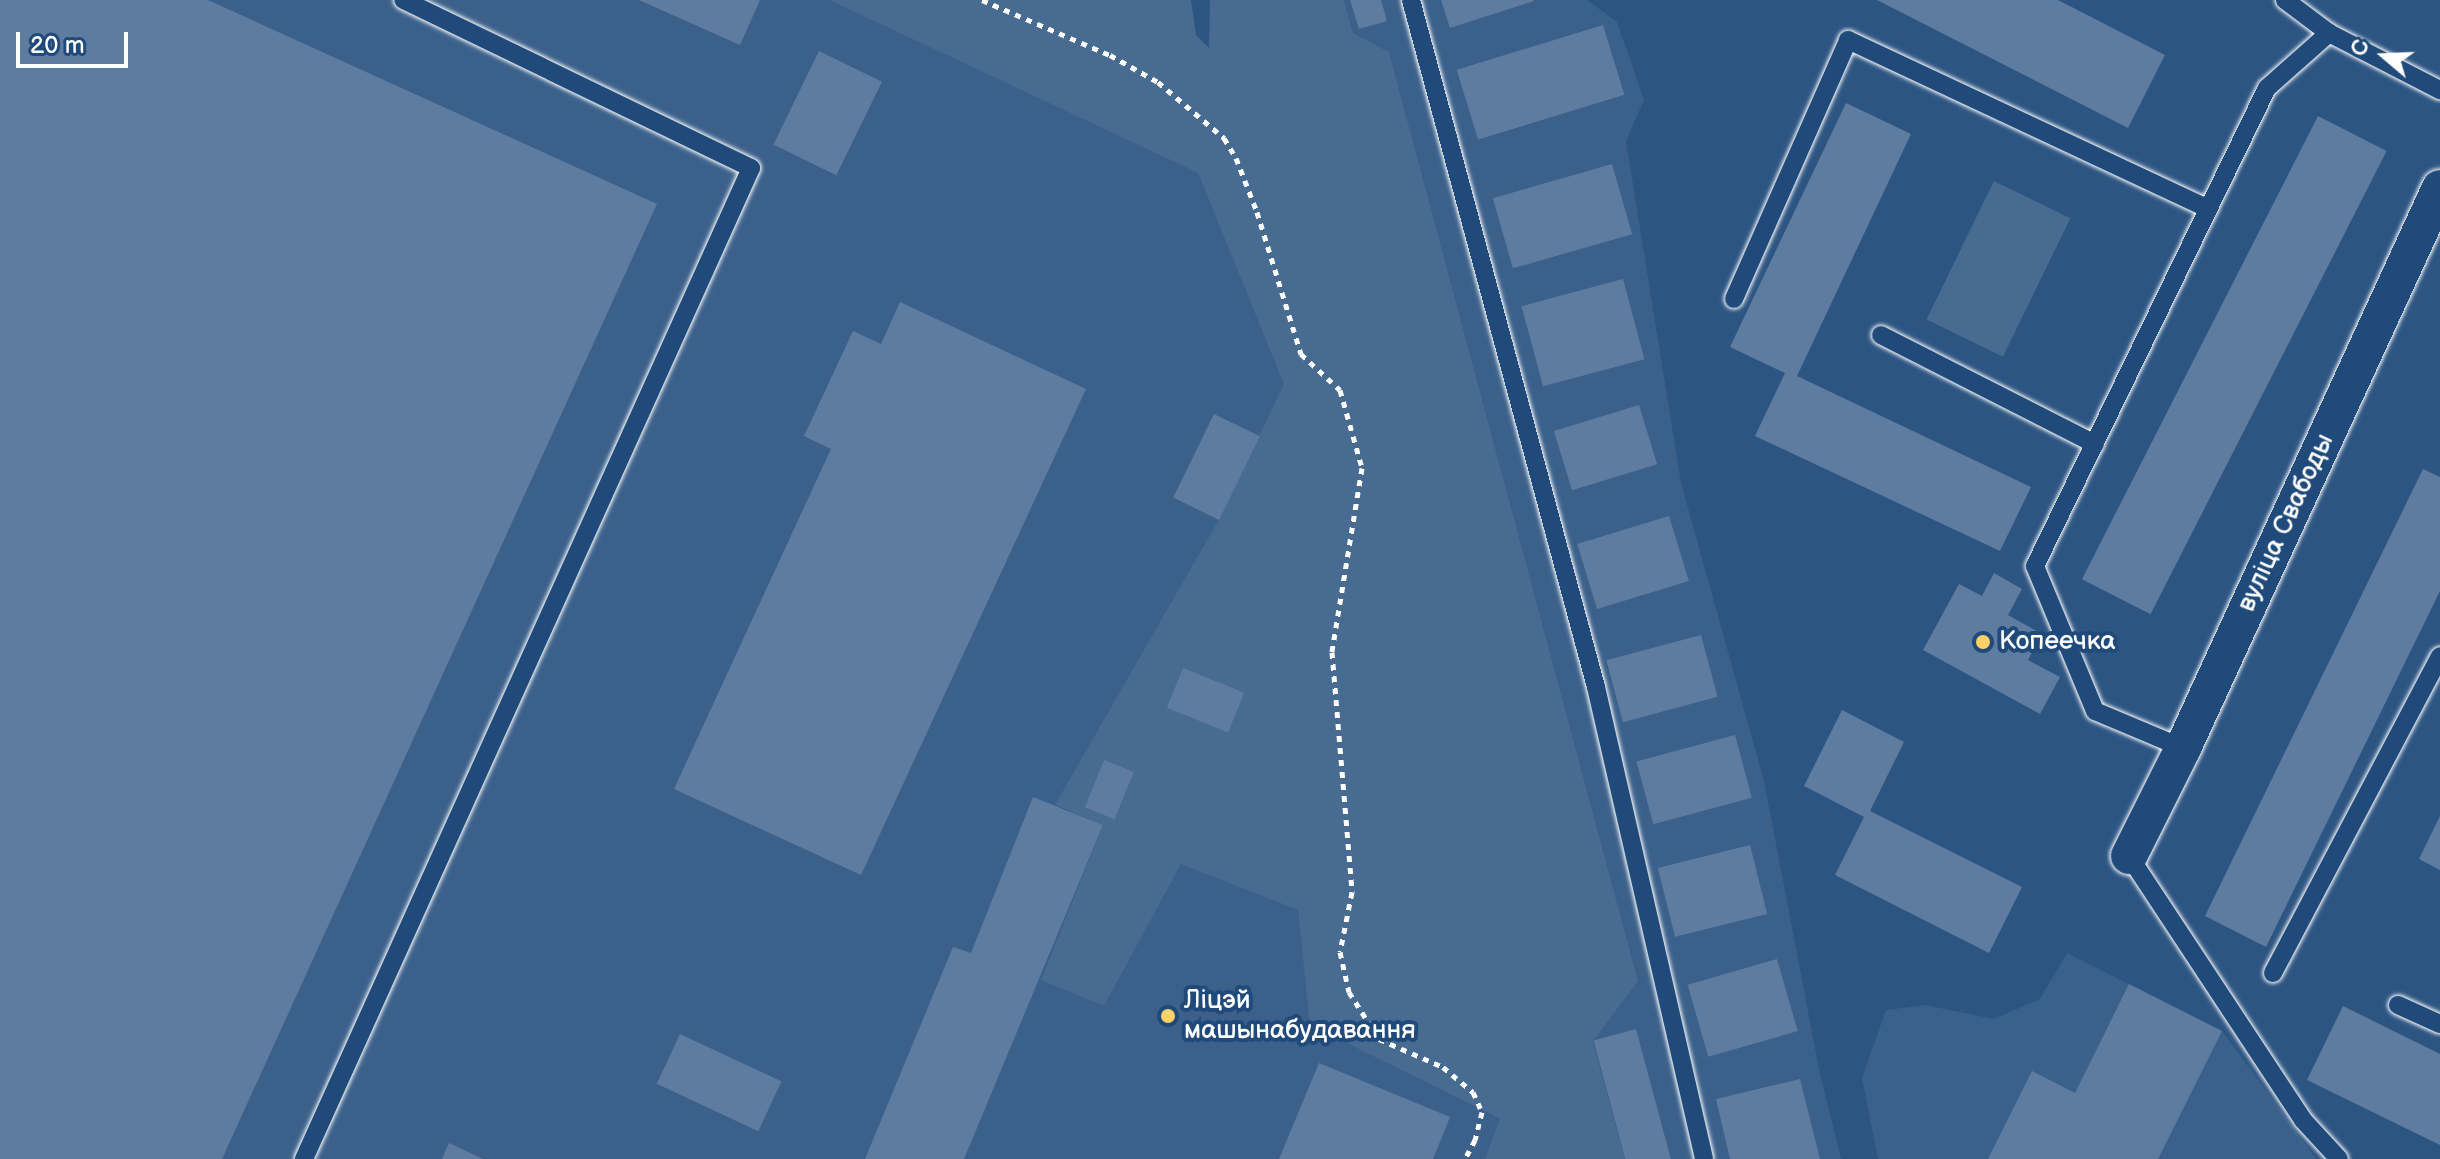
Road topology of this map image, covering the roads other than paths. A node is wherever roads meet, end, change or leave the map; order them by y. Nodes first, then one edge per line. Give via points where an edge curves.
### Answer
1 (403, 0) edge
2 (1411, 0) edge
3 (2285, 0) edge
4 (2329, 33) junction
5 (2440, 90) edge
6 (2440, 188) edge
7 (2208, 209) junction
8 (1734, 299) dead end
9 (1881, 335) dead end
10 (2095, 444) junction
11 (2440, 656) edge
12 (2183, 748) junction
13 (2129, 856) joint
14 (2273, 973) dead end
15 (2398, 1005) dead end
16 (2440, 1024) edge
17 (304, 1159) edge
18 (1704, 1159) edge
19 (2339, 1159) edge

1 - 17 lane via 751,168
2 - 18 lane via 1596,687
3 - 4 lane
4 - 5 lane
4 - 7 lane via 2267,88
6 - 12 street, вуліца Свабоды
7 - 8 lane via 1848,40
7 - 10 lane
9 - 10 lane
10 - 12 lane via 2035,566 2095,711
11 - 14 lane
12 - 13 street, вуліца Свабоды
13 - 19 lane via 2303,1120
15 - 16 lane

